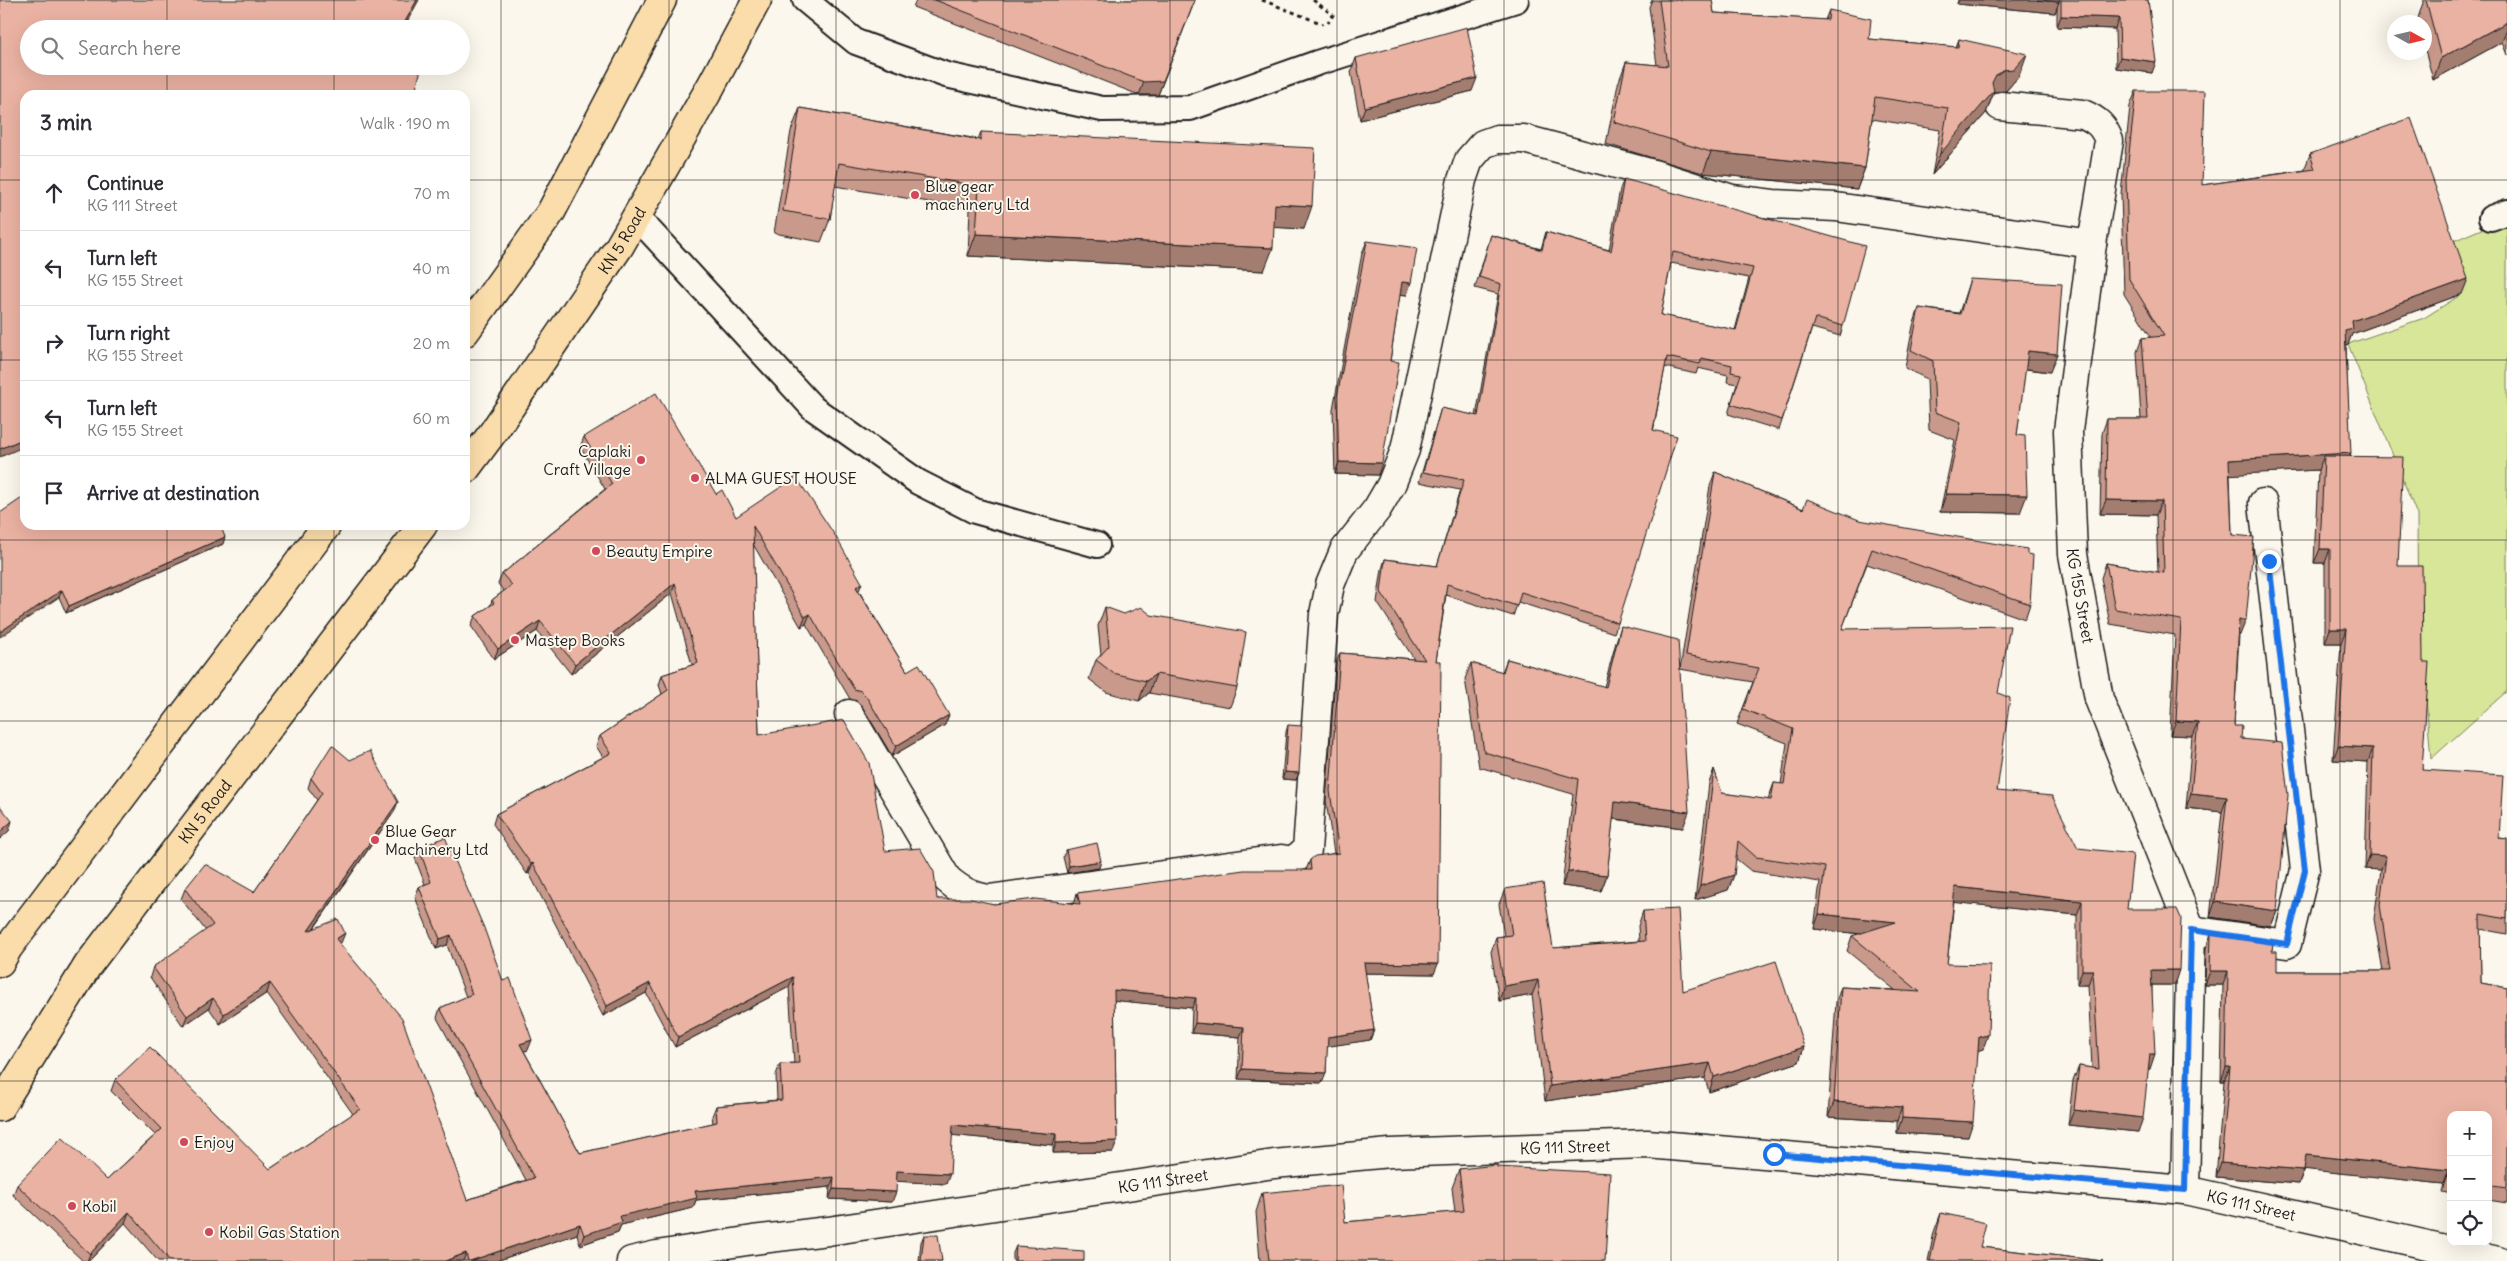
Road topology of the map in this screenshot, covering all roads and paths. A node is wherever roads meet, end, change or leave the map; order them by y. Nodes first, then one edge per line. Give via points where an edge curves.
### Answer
1 (662, 0) edge
2 (757, 0) edge
3 (805, 0) edge
4 (1262, 0) edge
5 (1313, 0) edge
6 (1516, 0) edge
7 (2000, 106) edge
8 (637, 217) junction
9 (2092, 244) junction
10 (470, 325) edge
11 (470, 463) edge
12 (2262, 503) dead end
13 (323, 530) edge
14 (419, 530) edge
15 (1097, 545) dead end
16 (849, 714) dead end
17 (2191, 930) junction
18 (3, 950) edge
19 (0, 1107) edge
20 (2185, 1190) junction
21 (631, 1261) edge
22 (2498, 1261) edge

1 - 10 highway via 551,212
2 - 8 highway, KN 5 Road
3 - 6 lane via 856,42 946,75 1102,109 1190,108 1317,63
4 - 5 path via 1327,25 1333,15
7 - 9 street, KG 155 Street via 2083,114 2105,129 2108,141
8 - 11 highway, KN 5 Road
8 - 15 lane via 813,408 918,482 975,511
9 - 16 street via 1836,207 1732,199 1658,175 1524,139 1497,139 1483,144 1469,160 1462,180 1405,450 1392,485 1344,551 1330,585 1324,614 1307,850 1301,856 1292,861 1281,859 989,899 973,897 947,879
9 - 17 street, KG 155 Street via 2068,432 2073,554 2100,699
12 - 17 street via 2305,870 2287,944
13 - 18 highway
14 - 19 highway, KN 5 Road via 88,965
17 - 20 street, KG 155 Street
20 - 21 street, KG 111 Street via 1647,1144 1390,1153 1274,1164 828,1232 724,1244
20 - 22 street, KG 111 Street

